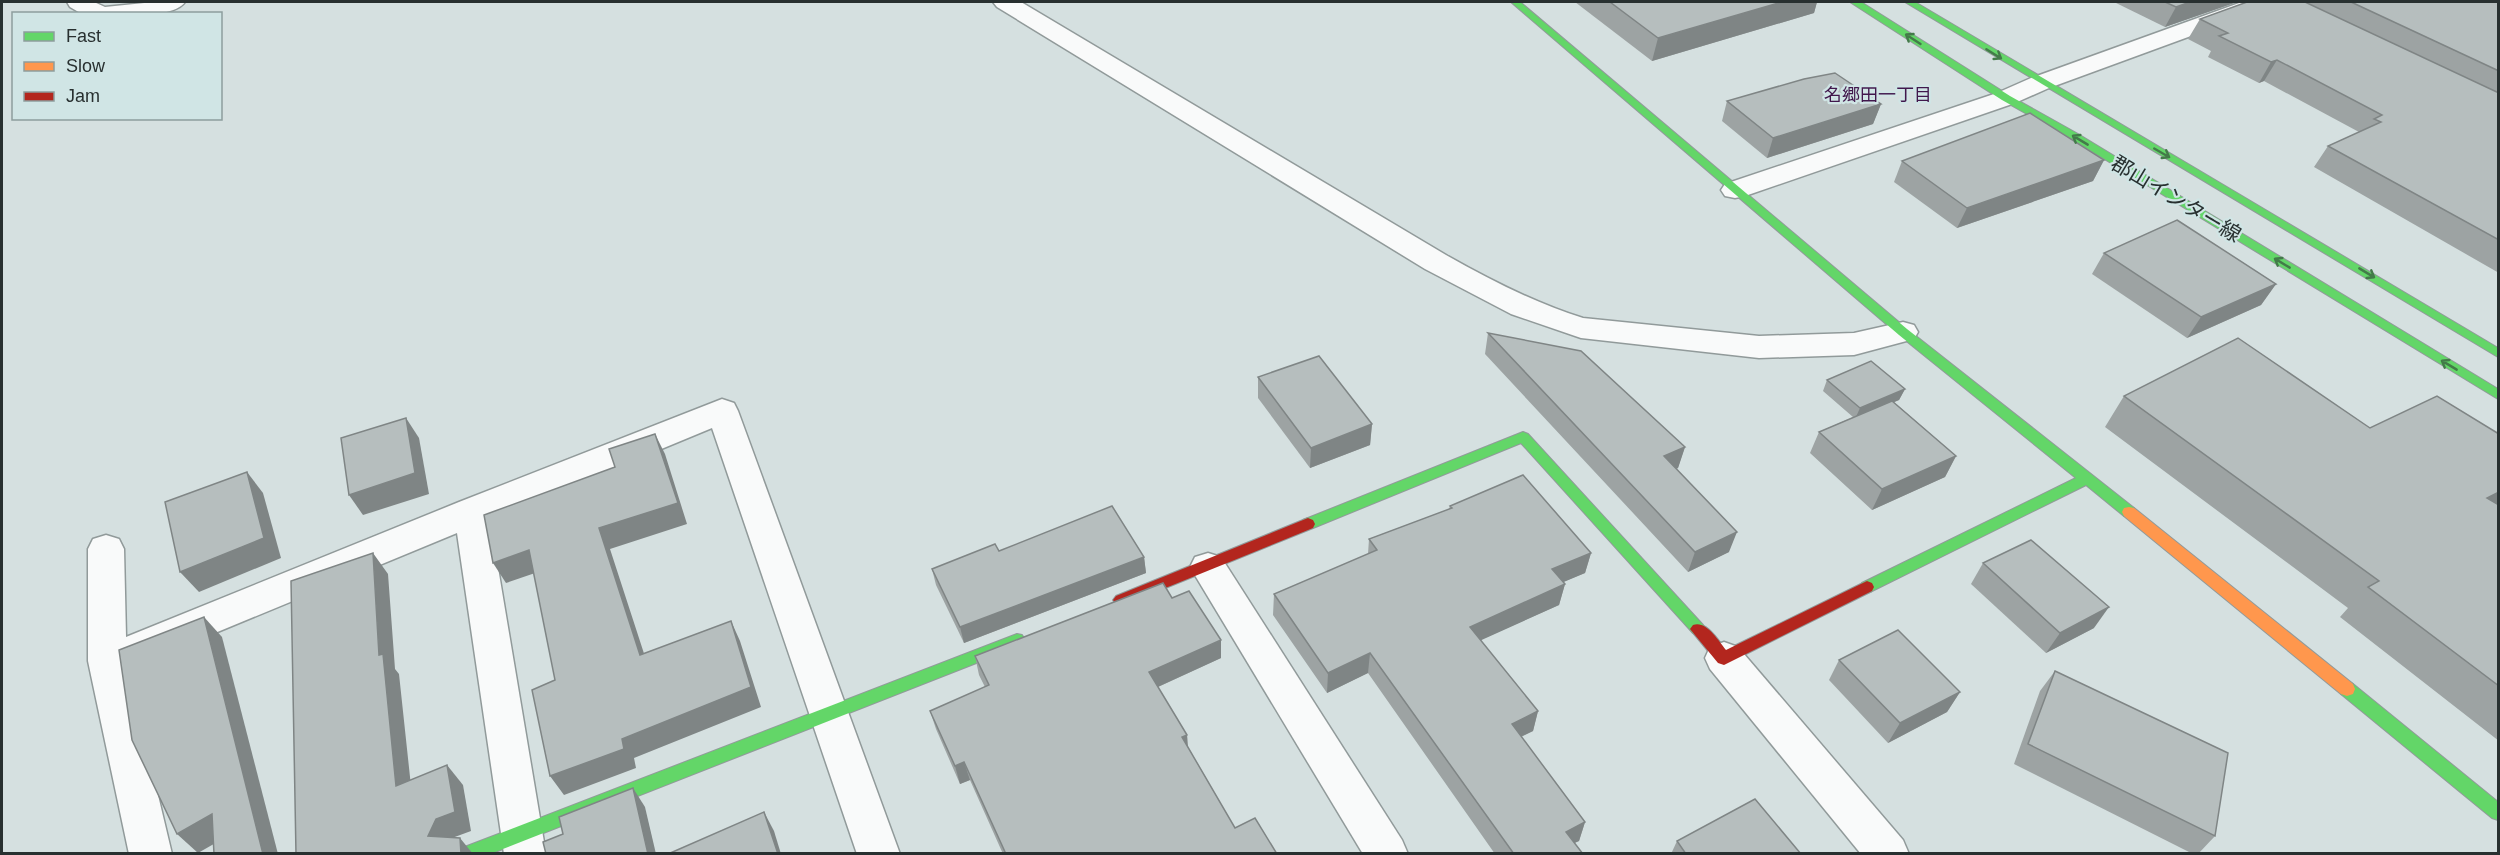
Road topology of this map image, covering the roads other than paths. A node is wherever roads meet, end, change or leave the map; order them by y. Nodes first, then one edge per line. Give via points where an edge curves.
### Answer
1 (78, 2) edge
2 (173, 2) edge
3 (1005, 2) edge
4 (1515, 2) edge
5 (1855, 2) edge
6 (1909, 2) edge
7 (2262, 2) edge
8 (96, 12) edge
9 (130, 12) edge
10 (2040, 83) junction
11 (2006, 98) junction
12 (1735, 190) junction
13 (1903, 332) junction
14 (2499, 353) edge
15 (2499, 395) edge
16 (2088, 478) junction
17 (471, 511) junction
18 (106, 549) dead end
19 (1208, 567) junction
20 (1108, 605) edge
21 (1030, 635) edge
22 (1724, 658) junction
23 (106, 661) junction
24 (830, 712) junction
25 (2499, 812) edge
26 (524, 842) edge
27 (152, 854) edge
28 (468, 854) edge
29 (879, 854) edge
30 (1387, 854) edge
31 (1888, 854) edge

1 - 8 street
2 - 9 street via 154,10
3 - 13 street via 1379,228 1476,283 1564,323 1759,347 1854,344
4 - 12 street
11 -> 5 street, 郡山インター線
6 -> 10 street
7 - 10 street
10 - 11 street
10 -> 14 street
11 - 12 street
15 -> 11 street, 郡山インター線
12 - 13 street
13 - 16 street
16 - 22 street
16 - 25 street
17 - 23 street
17 - 24 street via 722,411
17 - 26 street
18 - 23 street
19 - 20 street
19 - 22 street via 1523,437
19 - 30 street
21 - 24 street
22 - 31 street
23 - 27 street
24 - 26 street
24 - 29 street
26 - 28 street

